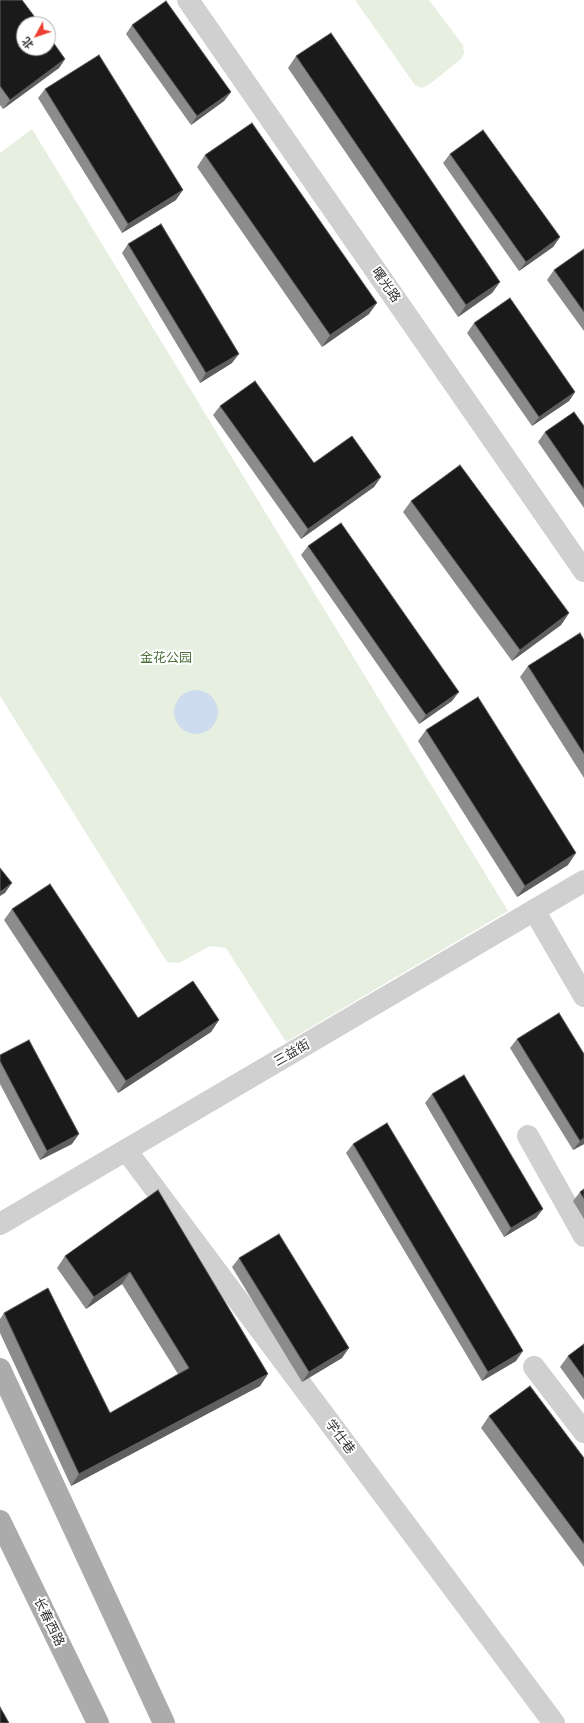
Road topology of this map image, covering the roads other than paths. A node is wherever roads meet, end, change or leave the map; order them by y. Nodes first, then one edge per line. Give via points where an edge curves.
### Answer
1 (188, 0) edge
2 (584, 571) edge
3 (584, 881) edge
4 (534, 910) junction
5 (584, 996) edge
6 (528, 1136) dead end
7 (126, 1150) junction
8 (0, 1224) edge
9 (584, 1236) edge
10 (534, 1367) dead end
11 (0, 1369) edge
12 (584, 1432) edge
13 (0, 1521) edge
14 (98, 1723) edge
15 (164, 1723) edge
16 (554, 1723) edge

1 - 2 street, 曙光路
3 - 4 street, 三益街
4 - 5 street
4 - 7 street, 三益街
6 - 9 street
7 - 8 street, 三益街
7 - 16 street, 学仕巷
10 - 12 street
11 - 15 main road
13 - 14 main road, 长春西路

